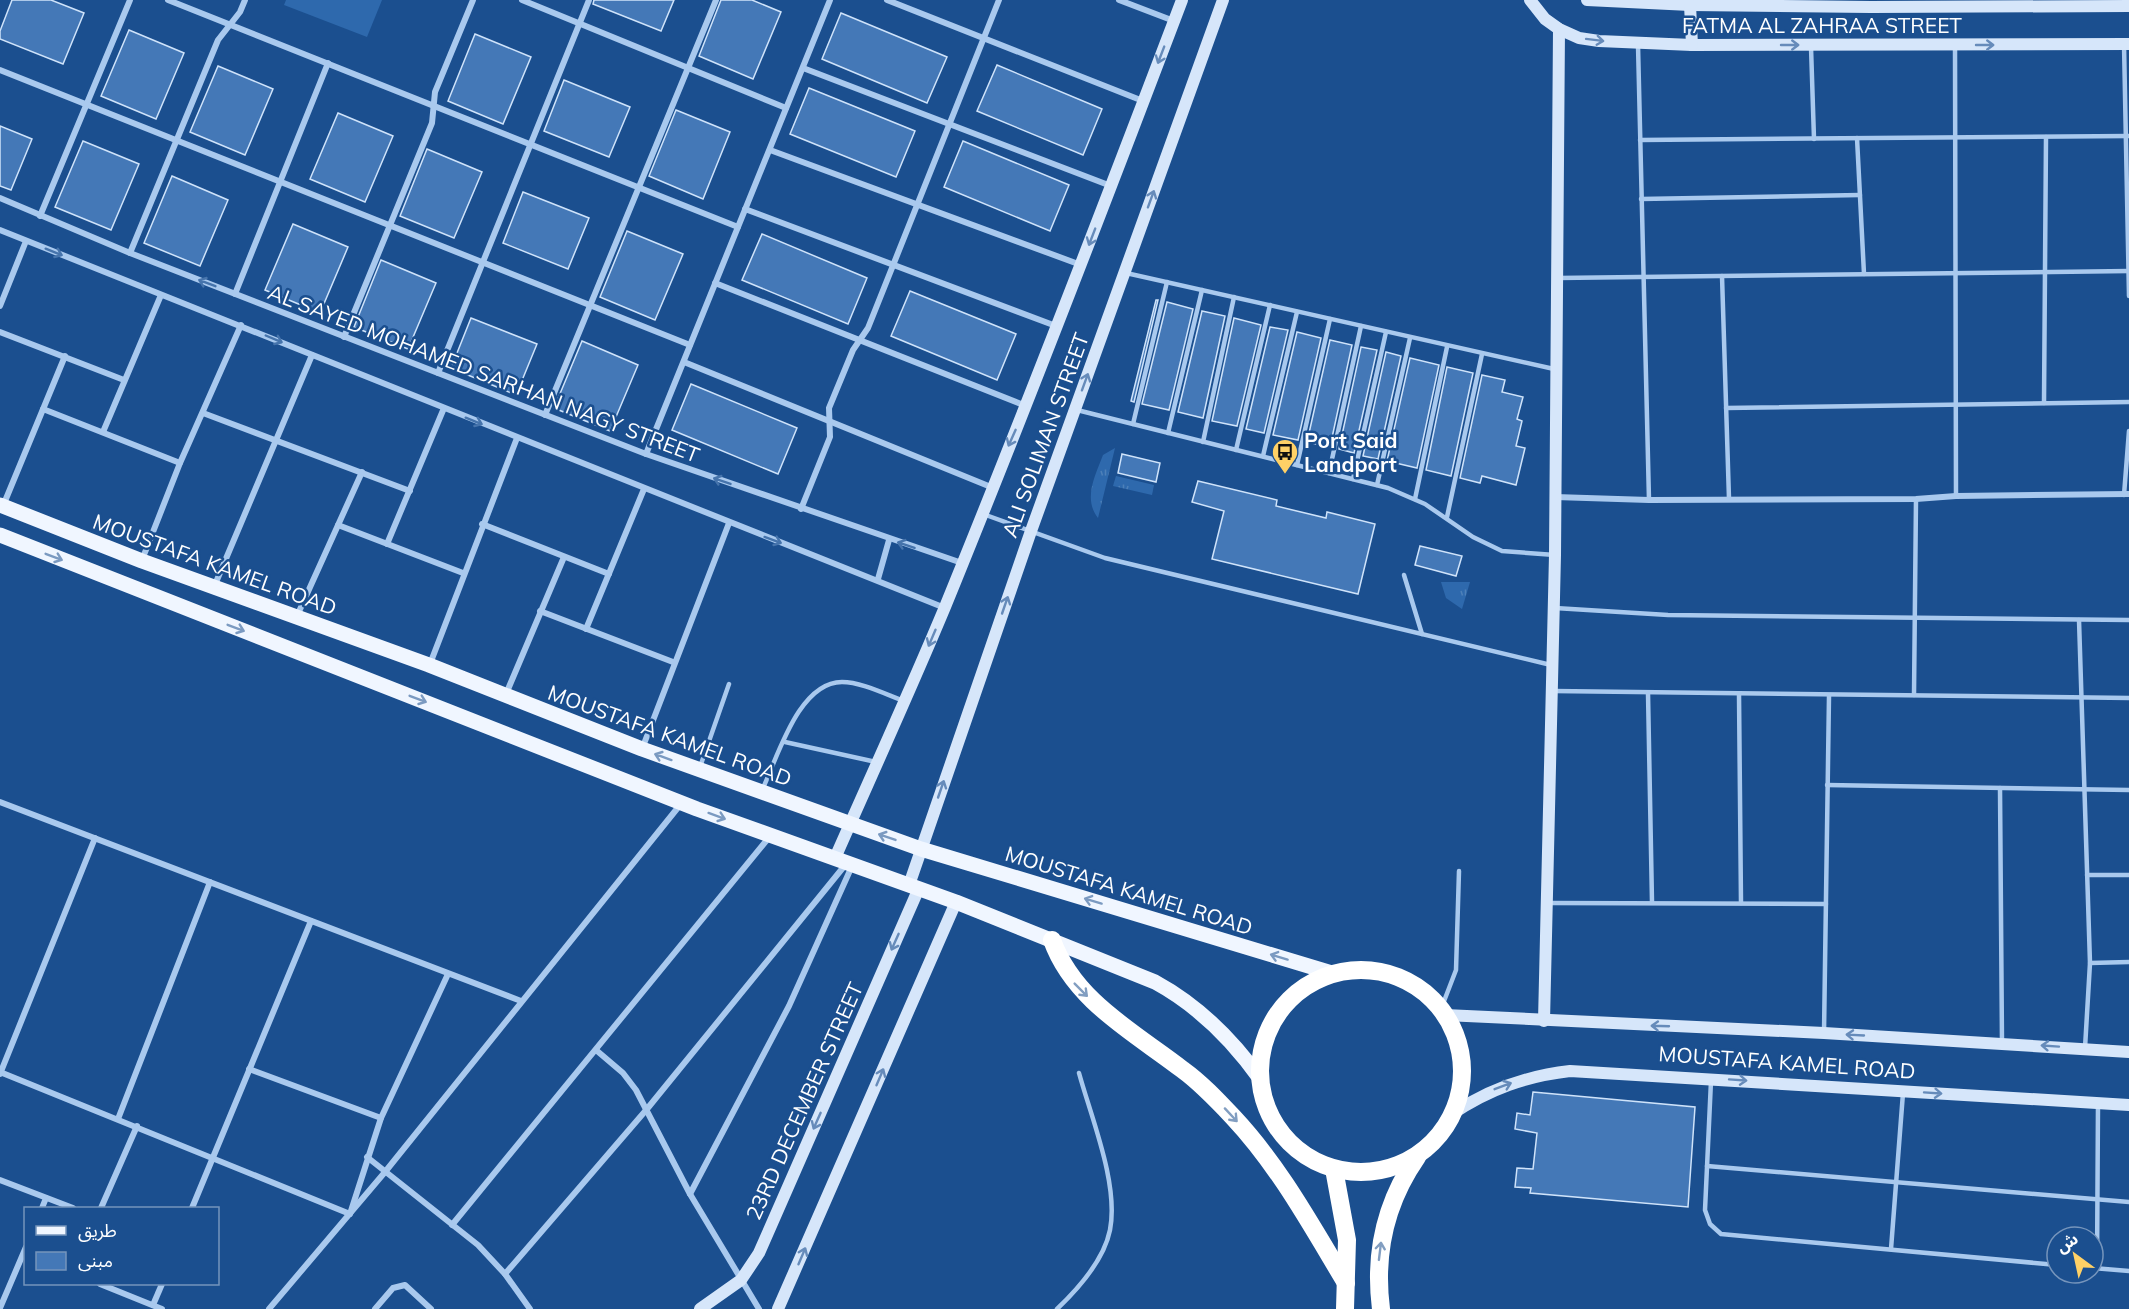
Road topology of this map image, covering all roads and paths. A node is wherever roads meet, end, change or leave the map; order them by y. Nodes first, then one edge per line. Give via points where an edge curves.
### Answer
1 (130, 0) edge
2 (168, 0) edge
3 (244, 0) edge
4 (473, 0) edge
5 (522, 0) edge
6 (589, 0) edge
7 (716, 0) edge
8 (830, 0) edge
9 (887, 0) edge
10 (999, 0) edge
11 (1119, 0) edge
12 (1182, 0) edge
13 (1223, 0) edge
14 (1530, 0) edge
15 (1587, 0) edge
16 (1948, 3) edge
17 (1976, 3) edge
18 (2059, 3) edge
19 (2089, 3) edge
20 (1871, 4) edge
21 (1690, 5) junction
22 (2129, 6) edge
23 (1174, 21) junction
24 (580, 24) junction
25 (230, 25) junction
26 (1559, 30) junction
27 (984, 38) junction
28 (1638, 42) junction
29 (2126, 44) edge
30 (1692, 45) junction
31 (1811, 45) junction
32 (1955, 45) junction
33 (328, 63) junction
34 (688, 68) junction
35 (803, 68) junction
36 (0, 70) edge
37 (1143, 101) junction
38 (87, 105) junction
39 (434, 106) junction
40 (786, 108) junction
41 (950, 124) junction
42 (2127, 136) edge
43 (2046, 137) junction
44 (1857, 138) junction
45 (1955, 138) junction
46 (1814, 139) junction
47 (176, 140) junction
48 (1640, 140) junction
49 (531, 144) junction
50 (770, 150) junction
51 (280, 182) junction
52 (1111, 186) junction
53 (639, 187) junction
54 (1860, 195) junction
55 (0, 198) edge
56 (1641, 199) junction
57 (918, 205) junction
58 (745, 209) junction
59 (40, 216) junction
60 (390, 225) junction
61 (738, 227) junction
62 (0, 230) edge
63 (26, 241) junction
64 (130, 253) junction
65 (483, 262) junction
66 (894, 265) junction
67 (1081, 265) junction
68 (2129, 271) edge
69 (2045, 272) junction
70 (1125, 273) junction
71 (1956, 273) junction
72 (1864, 274) junction
73 (1722, 276) junction
74 (1643, 277) junction
75 (1555, 278) junction
76 (1167, 282) junction
77 (716, 283) junction
78 (1202, 290) junction
79 (235, 294) junction
80 (160, 295) junction
81 (2129, 296) edge
82 (1234, 297) junction
83 (591, 305) junction
84 (1270, 305) junction
85 (0, 306) edge
86 (1297, 312) junction
87 (1330, 319) junction
88 (241, 326) junction
89 (1361, 326) junction
90 (1057, 327) junction
91 (0, 332) edge
92 (1386, 332) junction
93 (344, 337) junction
94 (1410, 338) junction
95 (860, 340) junction
96 (690, 345) junction
97 (1447, 347) junction
98 (1482, 354) junction
99 (312, 355) junction
100 (65, 356) junction
101 (684, 362) junction
102 (1556, 370) junction
103 (438, 373) junction
104 (124, 380) junction
105 (2129, 402) edge
106 (2044, 403) junction
107 (1956, 405) junction
108 (1026, 406) junction
109 (444, 408) junction
110 (1726, 408) junction
111 (43, 409) junction
112 (1075, 410) junction
113 (203, 413) junction
114 (545, 415) junction
115 (830, 421) junction
116 (1133, 424) junction
117 (2129, 431) edge
118 (103, 432) junction
119 (1168, 433) junction
120 (517, 438) junction
121 (276, 439) junction
122 (1203, 442) junction
123 (1236, 450) junction
124 (646, 454) junction
125 (1263, 456) junction
126 (180, 463) junction
127 (1297, 465) junction
128 (362, 472) junction
129 (1329, 473) junction
130 (1353, 479) junction
131 (1377, 485) junction
132 (991, 487) junction
133 (644, 489) junction
134 (410, 491) junction
135 (2127, 494) edge
136 (1956, 496) junction
137 (1555, 497) junction
138 (1415, 499) junction
139 (1729, 499) junction
140 (1649, 500) junction
141 (1916, 500) junction
142 (2, 506) edge
143 (801, 509) junction
144 (981, 513) junction
145 (1447, 516) junction
146 (482, 524) junction
147 (729, 524) junction
148 (338, 525) junction
149 (1031, 531) junction
150 (0, 535) edge
151 (889, 540) junction
152 (387, 544) junction
153 (1555, 555) junction
154 (564, 557) junction
155 (142, 561) junction
156 (962, 563) junction
157 (463, 573) junction
158 (609, 574) junction
159 (1404, 575) dead end
160 (878, 579) junction
161 (214, 587) junction
162 (945, 608) junction
163 (1553, 608) junction
164 (540, 611) junction
165 (297, 617) junction
166 (1914, 618) junction
167 (2079, 620) junction
168 (2129, 620) edge
169 (586, 629) junction
170 (1422, 634) junction
171 (674, 662) junction
172 (429, 665) junction
173 (1551, 665) junction
174 (729, 684) dead end
175 (1551, 691) junction
176 (1648, 693) junction
177 (1739, 694) junction
178 (1914, 695) junction
179 (505, 696) junction
180 (1829, 696) junction
181 (2129, 698) edge
182 (2081, 699) junction
183 (905, 701) junction
184 (785, 742) junction
185 (642, 749) junction
186 (877, 763) junction
187 (699, 770) junction
188 (1827, 785) junction
189 (2000, 788) junction
190 (2084, 790) junction
191 (2129, 790) edge
192 (762, 791) junction
193 (0, 802) edge
194 (681, 802) junction
195 (850, 824) junction
196 (771, 835) junction
197 (95, 838) junction
198 (921, 849) junction
199 (845, 862) junction
200 (1459, 871) dead end
201 (2087, 875) junction
202 (2129, 875) edge
203 (210, 882) junction
204 (914, 886) junction
205 (956, 902) junction
206 (1652, 902) junction
207 (1546, 903) junction
208 (1741, 903) junction
209 (1826, 904) junction
210 (311, 921) junction
211 (1052, 940) junction
212 (2129, 962) edge
213 (2090, 963) junction
214 (448, 974) junction
215 (1335, 974) junction
216 (521, 1001) junction
217 (1443, 1012) junction
218 (1544, 1021) junction
219 (1824, 1033) junction
220 (2002, 1043) junction
221 (2085, 1048) junction
222 (596, 1050) junction
223 (2129, 1052) edge
224 (249, 1068) junction
225 (1079, 1072) dead end
226 (0, 1073) edge
227 (1711, 1078) junction
228 (1260, 1080) junction
229 (1903, 1091) junction
230 (2098, 1103) junction
231 (2129, 1105) edge
232 (647, 1109) junction
233 (1452, 1114) junction
234 (381, 1118) junction
235 (118, 1119) junction
236 (136, 1126) junction
237 (1419, 1154) junction
238 (213, 1157) junction
239 (367, 1157) junction
240 (1707, 1166) junction
241 (1334, 1169) junction
242 (385, 1172) junction
243 (0, 1180) edge
244 (1894, 1182) junction
245 (690, 1194) junction
246 (46, 1198) junction
247 (2097, 1199) junction
248 (2129, 1202) edge
249 (43, 1207) edge
250 (68, 1207) edge
251 (102, 1207) edge
252 (193, 1207) edge
253 (350, 1214) junction
254 (452, 1225) junction
255 (2096, 1225) edge
256 (1891, 1249) junction
257 (24, 1253) edge
258 (2045, 1264) edge
259 (2105, 1269) edge
260 (2129, 1271) edge
261 (505, 1274) junction
262 (741, 1280) junction
263 (1346, 1282) junction
264 (103, 1285) edge
265 (162, 1285) edge
266 (153, 1305) junction
267 (0, 1308) edge
268 (162, 1309) edge
269 (269, 1309) edge
270 (375, 1309) edge
271 (431, 1309) edge
272 (529, 1309) edge
273 (700, 1309) edge
274 (759, 1309) edge
275 (778, 1309) edge
276 (1057, 1309) edge
277 (1345, 1309) edge
278 (1381, 1309) edge

1 - 38 street
2 - 25 street
3 - 25 street
4 - 39 street via 435,92
5 - 24 street
6 - 24 street
7 - 34 street
8 - 35 street
9 - 27 street
10 - 27 street
11 - 23 street
12 - 23 street
70 -> 13 street, ALI SOLIMAN STREET
14 - 26 street, FATMA AL ZAHRAA STREET
15 - 21 street, FATMA AL ZAHRAA STREET
16 - 17 street, FATMA AL ZAHRAA STREET
16 - 20 street, FATMA AL ZAHRAA STREET
17 - 18 street, FATMA AL ZAHRAA STREET
18 - 19 street, FATMA AL ZAHRAA STREET
19 - 22 street, FATMA AL ZAHRAA STREET
20 - 21 street, FATMA AL ZAHRAA STREET
21 - 30 street
23 -> 37 street
24 - 34 street
24 - 49 street
25 - 33 street
25 - 47 street via 218,40
26 -> 28 street, FATMA AL ZAHRAA STREET via 1578,38
26 - 75 street
27 - 37 street
27 - 41 street
28 - 30 street, FATMA AL ZAHRAA STREET
28 - 48 lane
32 -> 29 street, FATMA AL ZAHRAA STREET
29 - 42 lane
30 -> 31 street, FATMA AL ZAHRAA STREET
31 - 32 street, FATMA AL ZAHRAA STREET
31 - 46 lane
32 - 45 lane
33 - 39 street
33 - 51 street
34 - 40 street
34 - 53 street
35 - 40 street
35 - 41 street
36 - 38 street
37 - 52 street
38 - 47 street
38 - 59 street
39 - 49 street
39 - 60 street via 432,123
40 - 50 street
41 - 52 street
41 - 57 street
42 - 43 lane
42 - 68 lane
43 - 45 lane
43 - 69 lane
44 - 45 lane
44 - 46 lane
44 - 54 lane
45 - 71 lane
46 - 48 lane
47 - 51 street
47 - 64 street
48 - 56 lane
49 - 53 street
49 - 65 street
50 - 57 street
50 - 58 street
51 - 60 street
51 - 79 street
52 -> 67 street
53 - 61 street
53 - 83 street
54 - 56 lane
54 - 72 lane
55 - 59 street, AL SAYED MOHAMED SARHAN NAGY STREET
56 - 74 lane
57 - 66 street
57 - 67 street
58 - 61 street
58 - 66 street
59 - 64 street, AL SAYED MOHAMED SARHAN NAGY STREET
60 - 65 street
60 - 93 street
61 - 77 street
62 - 63 street, AL SAYED MOHAMED SARHAN NAGY STREET
63 -> 80 street, AL SAYED MOHAMED SARHAN NAGY STREET
63 - 85 street
79 -> 64 street, AL SAYED MOHAMED SARHAN NAGY STREET
65 - 83 street
65 - 103 street
66 - 90 street
66 - 95 street
67 - 90 street
68 - 69 lane
68 - 81 lane
69 - 71 lane
69 - 106 lane
70 - 76 lane
112 -> 70 street, ALI SOLIMAN STREET
71 - 72 lane
71 - 107 lane
72 - 73 lane
73 - 74 lane
73 - 110 lane
74 - 75 lane
74 - 140 lane
75 - 102 street
76 - 78 lane
76 - 116 lane
77 - 95 street
77 - 96 street
78 - 82 lane
78 - 119 lane
79 - 93 street, AL SAYED MOHAMED SARHAN NAGY STREET
80 - 88 street, AL SAYED MOHAMED SARHAN NAGY STREET
80 - 104 street
82 - 84 lane
82 - 122 lane
83 - 96 street
83 - 114 street
84 - 86 lane
84 - 123 lane
86 - 87 lane
86 - 125 lane
87 - 89 lane
87 - 127 lane
88 -> 99 street, AL SAYED MOHAMED SARHAN NAGY STREET
88 - 113 street
89 - 92 lane
89 - 129 lane
90 - 108 street
91 - 100 street
92 - 94 lane
92 - 130 lane
93 - 103 street, AL SAYED MOHAMED SARHAN NAGY STREET
94 - 97 lane
94 - 131 lane
95 - 108 street
95 - 115 street via 829,408
96 - 101 street
97 - 98 lane
97 - 138 lane
98 - 102 lane
98 - 145 lane
99 - 109 street, AL SAYED MOHAMED SARHAN NAGY STREET
99 - 121 street
100 - 104 street
100 - 111 street
101 - 115 street
101 - 124 street
102 - 137 street
103 - 114 street, AL SAYED MOHAMED SARHAN NAGY STREET
104 - 118 street
105 - 106 lane
106 - 107 lane
107 - 110 lane
107 - 136 lane
108 -> 132 street
109 -> 120 street, AL SAYED MOHAMED SARHAN NAGY STREET
109 - 134 street
110 - 139 lane
111 - 118 street
111 - 142 street
112 - 116 lane
112 - 149 street, ALI SOLIMAN STREET
113 - 121 street
113 - 126 street
114 - 124 street, AL SAYED MOHAMED SARHAN NAGY STREET
115 - 132 street
115 - 143 street via 830,437
116 - 119 lane
117 - 135 lane
118 - 126 street
119 - 122 lane
120 - 133 street, AL SAYED MOHAMED SARHAN NAGY STREET
120 - 146 street
121 - 128 street
121 - 161 street
122 - 123 lane
123 - 125 lane
143 -> 124 street, AL SAYED MOHAMED SARHAN NAGY STREET
125 - 127 lane
126 - 155 street
127 - 129 lane
128 - 134 street
128 - 148 street
129 - 130 lane
130 - 131 lane
131 - 138 lane
132 - 144 street
133 - 147 street, AL SAYED MOHAMED SARHAN NAGY STREET
133 - 158 street
134 - 152 street
135 - 136 street
136 - 141 street
137 - 140 street
137 - 153 street
138 - 145 lane
139 - 140 street
139 - 141 street
141 - 166 lane
142 - 155 main road, MOUSTAFA KAMEL ROAD
143 - 151 street, AL SAYED MOHAMED SARHAN NAGY STREET
144 - 149 lane
144 - 156 street
145 - 153 lane via 1473,537 1502,551
146 - 154 street
146 - 157 street
147 -> 160 street, AL SAYED MOHAMED SARHAN NAGY STREET
147 - 171 street
148 - 152 street
148 - 165 street
149 - 170 lane via 1105,558
198 -> 149 street, ALI SOLIMAN STREET
150 -> 194 main road
156 -> 151 street, AL SAYED MOHAMED SARHAN NAGY STREET
151 - 160 street
152 - 157 street
153 - 163 street
154 - 158 street
154 - 164 street
155 - 161 main road, MOUSTAFA KAMEL ROAD
156 - 162 street
157 - 172 street
158 - 169 street
159 - 170 lane
160 - 162 street, AL SAYED MOHAMED SARHAN NAGY STREET
161 - 165 main road, MOUSTAFA KAMEL ROAD
162 -> 183 street
163 - 166 lane via 1668,615
163 - 173 street
164 - 169 street
164 - 179 street
165 - 172 main road, MOUSTAFA KAMEL ROAD
166 - 167 lane
166 - 178 lane
167 - 168 lane
167 - 182 lane
169 - 171 street
170 - 173 lane
171 - 185 street
172 - 179 main road, MOUSTAFA KAMEL ROAD
173 - 175 street
174 - 187 lane
175 - 176 lane
175 - 207 street
176 - 177 lane
176 - 206 lane
177 - 180 lane
177 - 208 lane
178 - 180 lane
178 - 182 lane
179 - 185 main road, MOUSTAFA KAMEL ROAD
180 - 188 lane
181 - 182 lane
182 - 190 lane
183 - 184 lane via 842,682 828,685 802,704
183 - 186 street
184 - 186 lane
184 - 192 lane
187 -> 185 main road, MOUSTAFA KAMEL ROAD
186 - 195 street
187 - 192 main road, MOUSTAFA KAMEL ROAD
188 - 189 lane
188 - 209 lane
189 - 190 lane
189 - 220 lane
190 - 191 lane
190 - 201 lane
192 - 195 main road, MOUSTAFA KAMEL ROAD
193 - 197 street
194 -> 196 main road
194 - 216 street
198 -> 195 main road, MOUSTAFA KAMEL ROAD
195 - 199 street
196 - 199 main road
196 - 222 street
197 - 203 street
197 - 226 street
198 - 204 street, ALI SOLIMAN STREET
215 -> 198 main road, MOUSTAFA KAMEL ROAD
199 - 204 main road
199 - 232 street
199 - 245 street via 789,1006
200 - 217 lane via 1456,970
201 - 202 lane
201 - 213 lane
203 - 210 street
203 - 235 street
204 - 205 main road
204 -> 262 street, 23RD DECEMBER STREET via 759,1253
205 - 211 main road
275 -> 205 street
206 - 207 lane
206 - 208 lane
207 - 218 street
208 - 209 lane
209 - 219 lane
210 - 214 street
210 - 224 street
211 - 228 main road via 1180,995 1231,1041
211 -> 263 highway via 1066,972 1083,993 1185,1071 1249,1135 1301,1207
212 - 213 lane
213 - 221 lane
214 - 216 street
214 - 234 street
215 - 217 highway via 1363,971 1391,975 1416,987
215 - 228 highway via 1304,989 1279,1014 1264,1046
216 - 242 street
217 - 218 street, MOUSTAFA KAMEL ROAD
217 - 233 highway via 1454,1030 1462,1064
219 -> 218 street, MOUSTAFA KAMEL ROAD
220 -> 219 street, MOUSTAFA KAMEL ROAD
221 -> 220 street, MOUSTAFA KAMEL ROAD
221 - 223 street, MOUSTAFA KAMEL ROAD
222 - 232 street via 623,1073
222 - 254 street
224 - 234 street
224 - 238 street
225 - 276 lane via 1105,1165 1111,1200 1110,1230 1099,1258
226 - 235 street
227 -> 229 street, MOUSTAFA KAMEL ROAD
233 -> 227 street, MOUSTAFA KAMEL ROAD via 1502,1086 1547,1074 1594,1071
227 - 240 lane
228 - 241 highway via 1263,1098 1278,1129 1303,1154
229 -> 230 street, MOUSTAFA KAMEL ROAD
229 - 244 lane
230 - 231 street, MOUSTAFA KAMEL ROAD
230 - 247 lane
232 - 245 street
232 - 261 street
233 - 237 highway via 1438,1136
234 - 239 street
235 - 236 street
236 - 238 street
236 - 251 street
237 - 241 highway via 1370,1172
278 -> 237 highway via 1379,1269 1384,1228 1397,1190
238 - 252 street
238 - 253 street
239 - 242 street
239 - 253 street
240 - 244 lane
240 - 256 lane via 1705,1210 1710,1224 1721,1234
241 - 263 highway via 1347,1240
242 - 253 street
242 - 254 street
243 - 246 street
244 - 247 lane
244 - 256 lane
245 - 262 street
246 - 249 street
246 - 250 street
247 - 248 lane
247 - 255 lane
253 - 269 street
254 - 261 street
256 - 258 lane
257 - 267 street
259 - 260 lane
261 - 272 street
262 - 273 street, 23RD DECEMBER STREET
262 - 274 street
263 - 277 highway
264 - 266 street
265 - 266 street
266 - 268 street
270 - 271 street via 393,1288 405,1284

